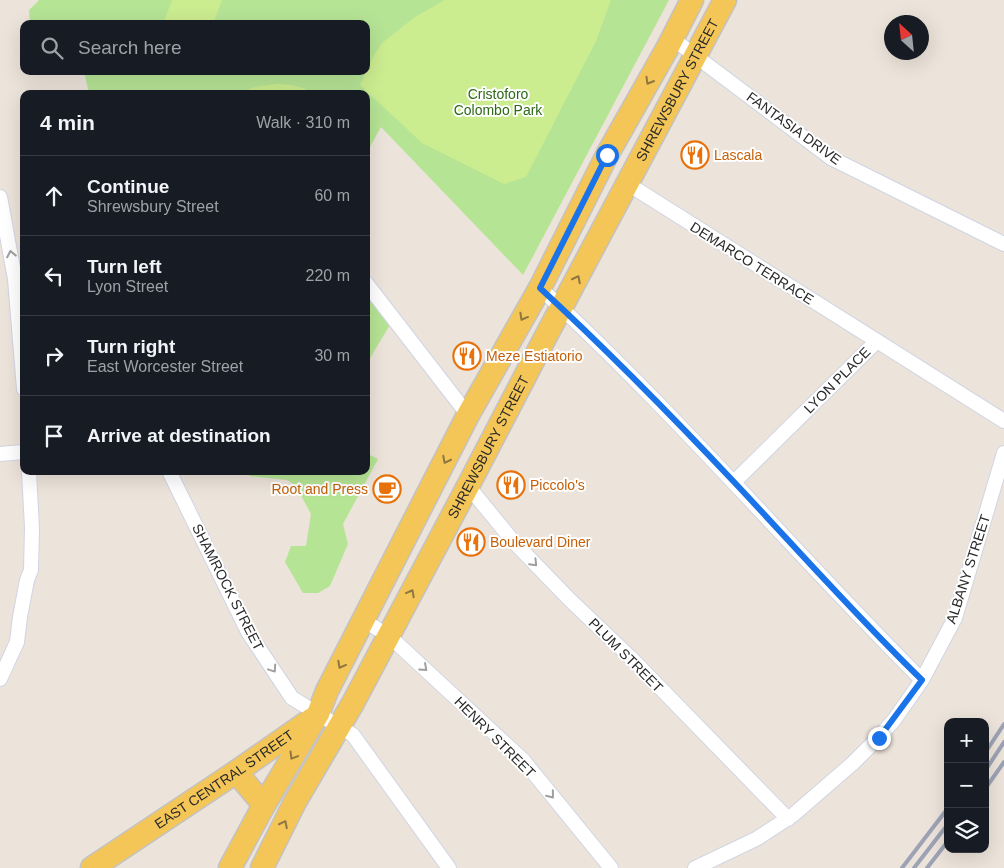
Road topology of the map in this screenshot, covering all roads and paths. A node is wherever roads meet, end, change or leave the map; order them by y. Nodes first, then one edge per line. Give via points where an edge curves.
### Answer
1 (692, 0) edge
2 (725, 0) edge
3 (673, 39) junction
4 (695, 56) junction
5 (628, 184) junction
6 (0, 197) edge
7 (1004, 244) edge
8 (370, 287) edge
9 (540, 288) junction
10 (562, 308) junction
11 (20, 340) edge
12 (876, 342) junction
13 (468, 415) junction
14 (1004, 421) edge
15 (20, 452) edge
16 (0, 454) edge
17 (1004, 454) edge
18 (30, 475) edge
19 (171, 475) edge
20 (734, 482) junction
21 (468, 486) junction
22 (364, 621) junction
23 (388, 636) junction
24 (0, 679) edge
25 (922, 680) junction
26 (357, 695) junction
27 (318, 714) junction
28 (340, 727) junction
29 (236, 772) junction
30 (264, 805) junction
31 (788, 819) junction
32 (92, 868) edge
33 (230, 868) edge
34 (262, 868) edge
35 (449, 868) edge
36 (611, 868) edge
37 (695, 868) edge

1 - 3 main road, SHREWSBURY STREET
2 - 4 main road, SHREWSBURY STREET
3 - 4 street, FANTASIA DRIVE
3 -> 9 main road, SHREWSBURY STREET via 607,155
4 - 5 main road, SHREWSBURY STREET
4 - 7 street, FANTASIA DRIVE via 831,158
10 -> 5 main road, SHREWSBURY STREET
5 - 12 street, DEMARCO TERRACE
11 -> 6 street via 15,278
8 - 13 street
9 - 10 street
9 -> 13 main road, SHREWSBURY STREET
10 - 20 street
10 - 21 main road, SHREWSBURY STREET
12 - 14 street, LYON PLACE
12 - 20 street, LYON PLACE
13 -> 22 main road, SHREWSBURY STREET
15 - 16 street
17 - 25 street, ALBANY STREET via 955,618
18 - 24 street via 31,570 17,642
19 -> 27 street, SHAMROCK STREET via 248,632 292,698
20 - 25 street
23 -> 21 main road, SHREWSBURY STREET
21 -> 31 street, PLUM STREET via 513,541
22 - 23 street, HENRY STREET
22 -> 27 main road, SHREWSBURY STREET
23 - 26 main road, SHREWSBURY STREET
23 -> 36 street, HENRY STREET via 522,760
25 - 31 street, ALBANY STREET via 879,738
26 - 27 main road, EAST CENTRAL STREET
26 - 28 main road, SHREWSBURY STREET
27 - 28 street, SHAMROCK STREET
27 - 29 main road, EAST CENTRAL STREET
27 -> 30 main road, SHREWSBURY STREET
34 -> 28 main road, SHREWSBURY STREET via 295,802
28 - 35 street, SHAMROCK STREET via 353,735 364,749
29 - 30 main road
29 - 32 main road, EAST CENTRAL STREET
30 - 33 main road, SHREWSBURY STREET
31 - 37 street, ALBANY STREET via 756,839

